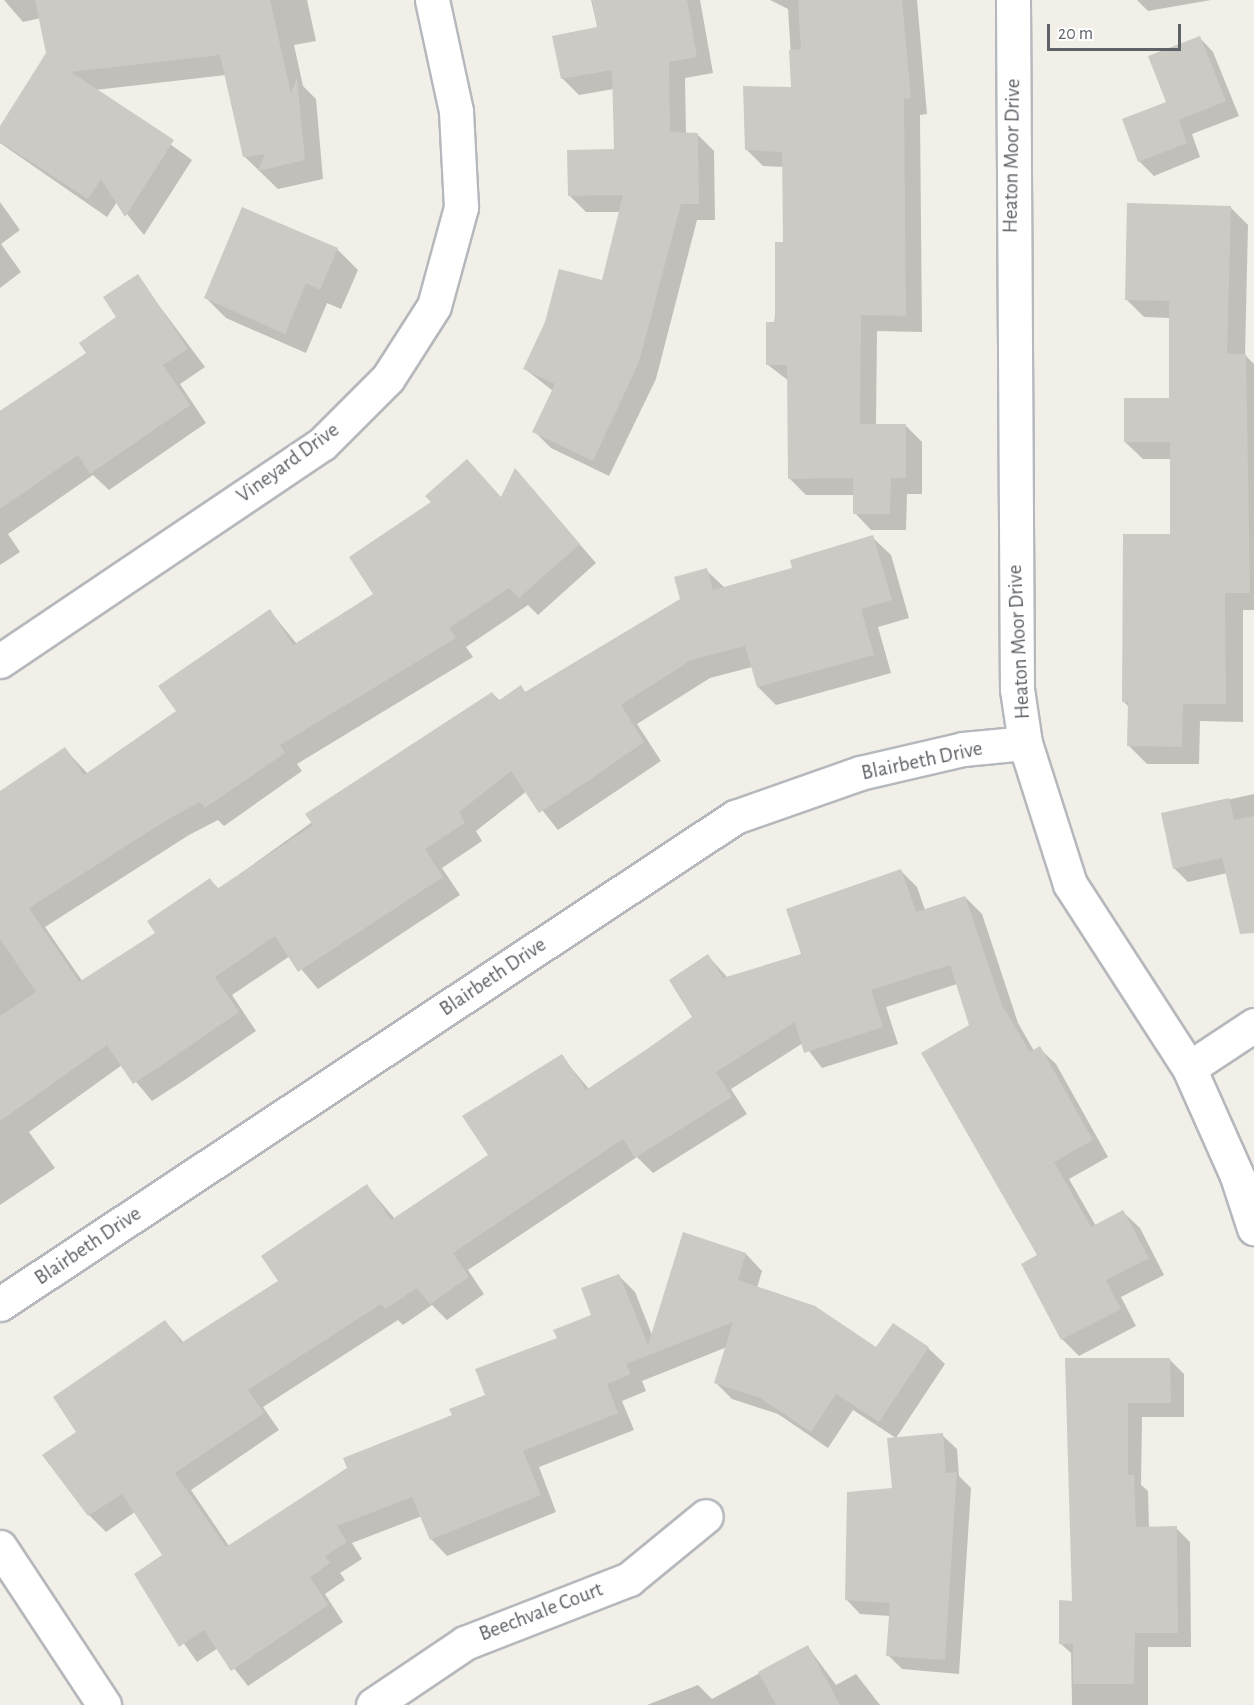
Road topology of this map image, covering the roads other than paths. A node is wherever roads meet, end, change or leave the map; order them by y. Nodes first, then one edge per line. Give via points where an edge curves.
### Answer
1 (432, 0) edge
2 (1013, 0) edge
3 (0, 661) edge
4 (1025, 743) junction
5 (1254, 1025) edge
6 (1189, 1068) junction
7 (1254, 1228) edge
8 (0, 1304) edge
9 (706, 1516) dead end
10 (0, 1547) edge
11 (104, 1705) edge
12 (373, 1705) edge

1 - 3 street, Vineyard Drive via 456,111 461,207 434,306 388,378 322,444
2 - 4 street, Heaton Moor Drive via 1017,688
4 - 6 street, Heaton Moor Drive via 1070,884
4 - 8 street, Blairbeth Drive via 963,749 860,773 735,817
5 - 6 street
6 - 7 street, Heaton Moor Drive via 1237,1176
9 - 12 street, Beechvale Court via 629,1579 465,1642
10 - 11 street

